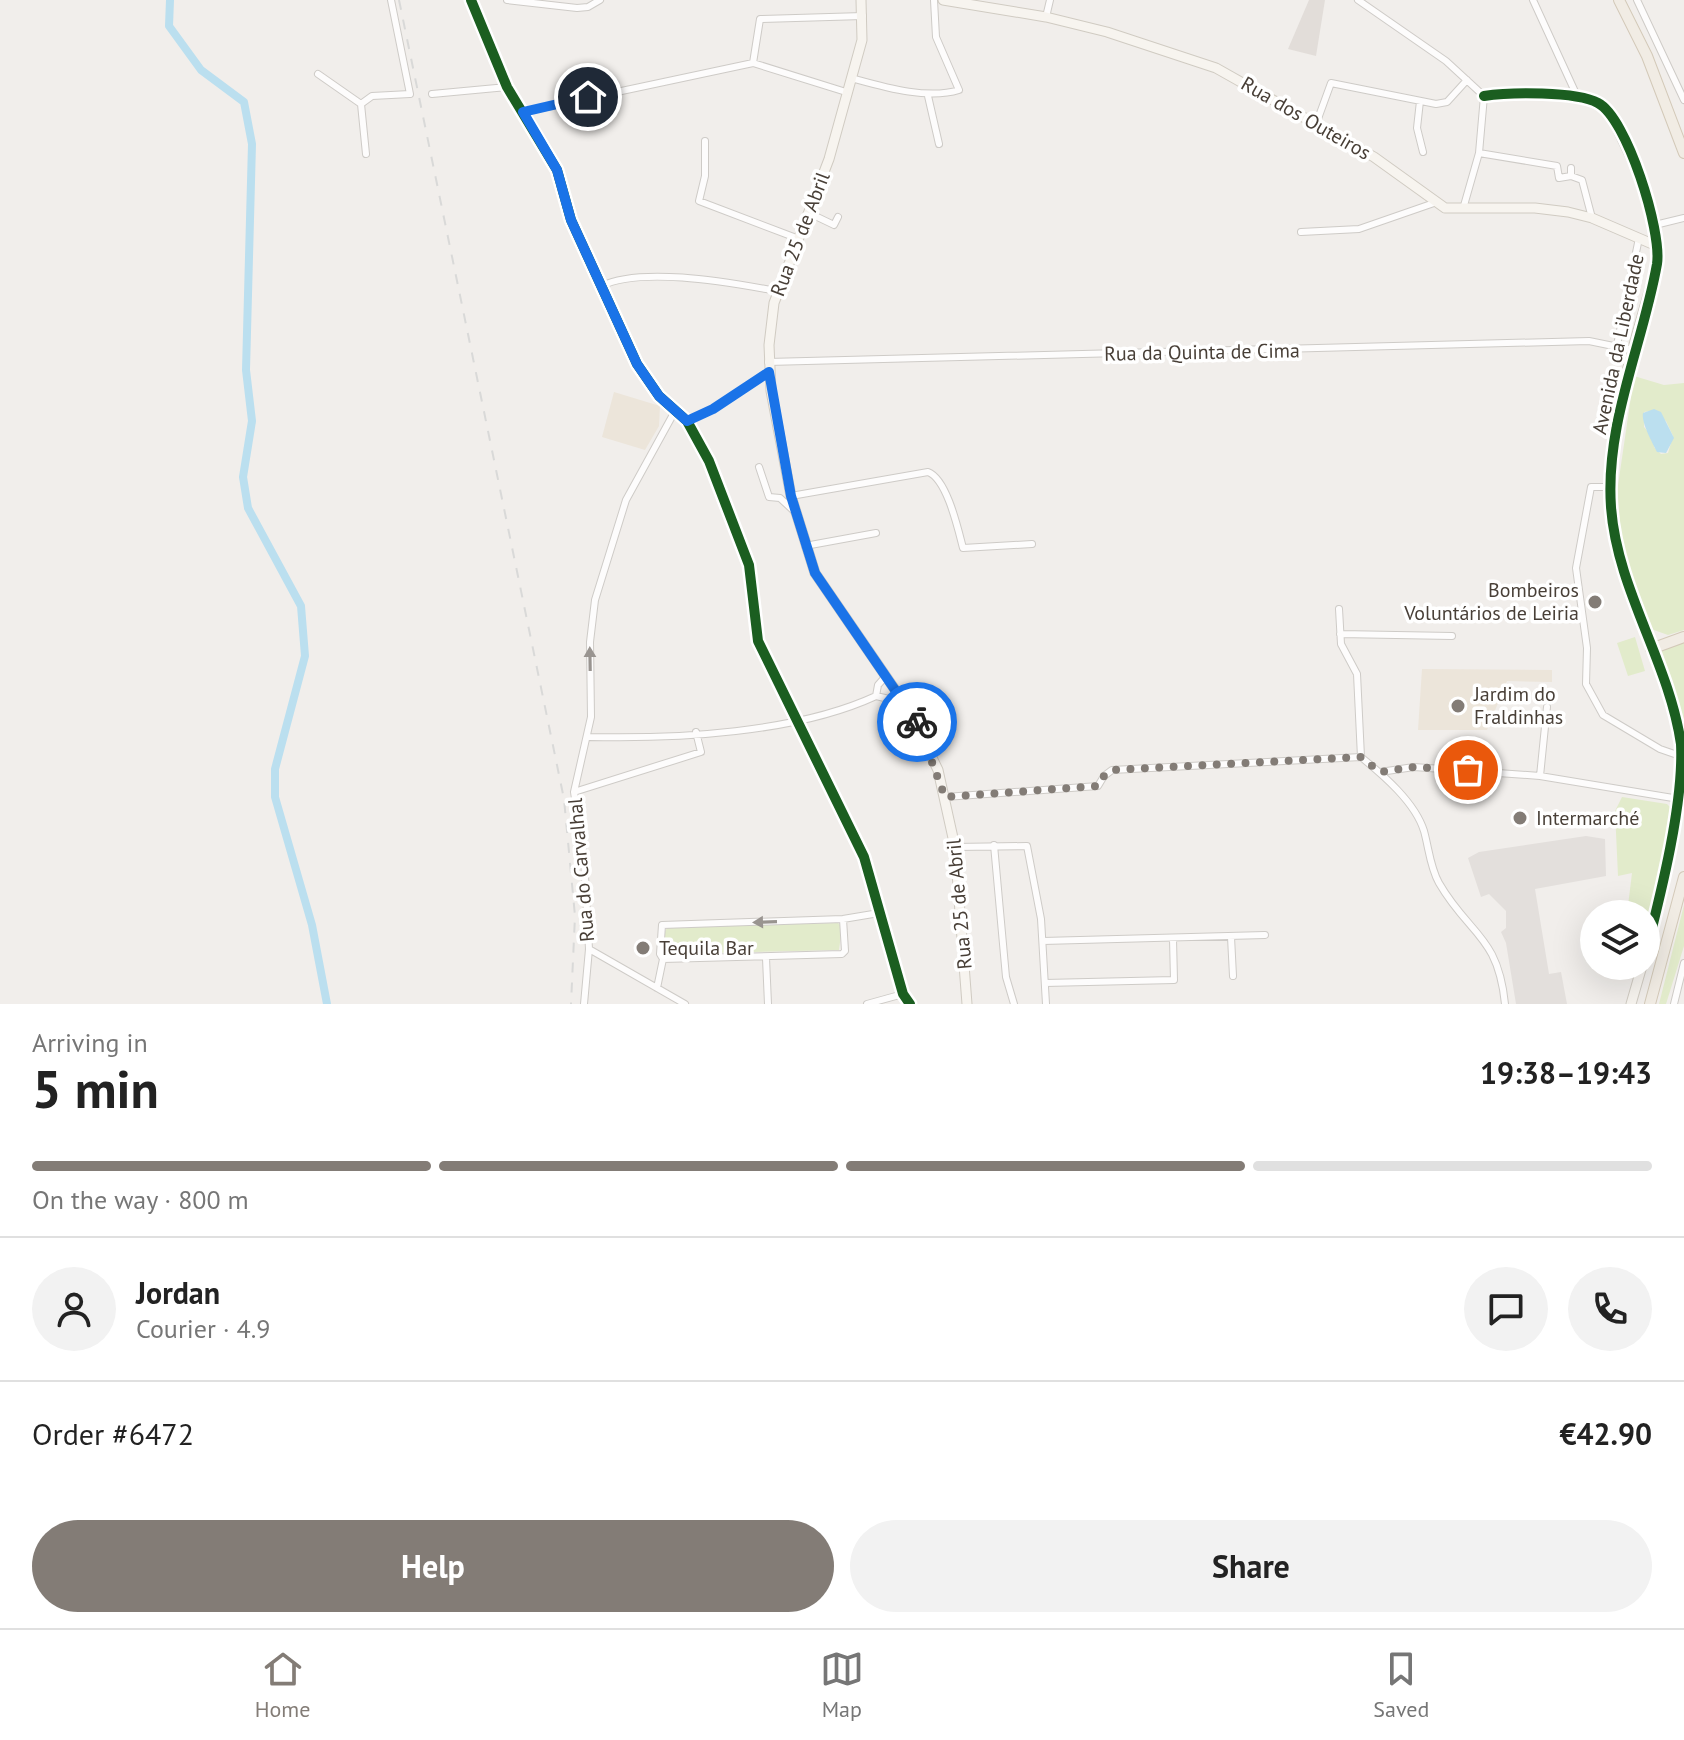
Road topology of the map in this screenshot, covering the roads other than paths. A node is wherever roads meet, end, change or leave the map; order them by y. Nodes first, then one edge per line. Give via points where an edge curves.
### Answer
1 (391, 0) edge
2 (471, 0) edge
3 (507, 0) edge
4 (600, 0) edge
5 (861, 0) edge
6 (934, 0) edge
7 (943, 0) edge
8 (1050, 0) edge
9 (1358, 0) edge
10 (1533, 0) edge
11 (1619, 0) edge
12 (1637, 0) edge
13 (588, 4) edge
14 (863, 16) junction
15 (1046, 17) junction
16 (753, 63) junction
17 (318, 74) dead end
18 (851, 78) junction
19 (1467, 80) junction
20 (507, 87) junction
21 (846, 92) junction
22 (432, 94) dead end
23 (928, 96) junction
24 (1484, 96) junction
25 (1577, 96) junction
26 (1684, 100) edge
27 (1420, 101) junction
28 (361, 104) junction
29 (523, 112) junction
30 (1315, 127) junction
31 (705, 141) dead end
32 (939, 144) dead end
33 (1423, 152) dead end
34 (1479, 153) junction
35 (1684, 153) edge
36 (366, 154) dead end
37 (1571, 168) dead end
38 (1571, 176) junction
39 (1434, 203) junction
40 (1463, 209) junction
41 (809, 213) junction
42 (838, 217) dead end
43 (1592, 218) junction
44 (1684, 218) edge
45 (1655, 225) junction
46 (1301, 232) dead end
47 (1639, 237) junction
48 (800, 239) junction
49 (1657, 246) junction
50 (601, 286) junction
51 (777, 291) junction
52 (1617, 345) junction
53 (1633, 350) junction
54 (769, 367) junction
55 (675, 411) junction
56 (687, 421) junction
57 (759, 467) dead end
58 (1610, 487) junction
59 (791, 496) junction
60 (795, 512) junction
61 (876, 533) dead end
62 (1032, 544) dead end
63 (805, 546) junction
64 (1339, 609) dead end
65 (1340, 634) junction
66 (1452, 636) dead end
67 (1684, 637) edge
68 (1651, 649) junction
69 (886, 676) junction
70 (899, 695) junction
71 (876, 696) junction
72 (1547, 707) dead end
73 (795, 723) junction
74 (696, 732) junction
75 (589, 737) junction
76 (1361, 757) junction
77 (1683, 757) edge
78 (1380, 772) junction
79 (1540, 776) junction
80 (574, 792) junction
81 (945, 797) junction
82 (1679, 799) junction
83 (994, 845) junction
84 (955, 847) junction
85 (1684, 877) edge
86 (1657, 900) edge
87 (879, 913) junction
88 (843, 919) junction
89 (1265, 935) dead end
90 (1231, 937) junction
91 (1173, 939) junction
92 (1043, 941) junction
93 (589, 949) junction
94 (766, 958) junction
95 (663, 959) junction
96 (1684, 963) edge
97 (1233, 976) dead end
98 (1638, 980) edge
99 (1045, 983) junction
100 (657, 988) junction
101 (1680, 992) edge
102 (903, 994) junction
103 (584, 1004) edge
104 (685, 1004) edge
105 (768, 1004) edge
106 (867, 1004) edge
107 (910, 1004) edge
108 (967, 1004) edge
109 (1014, 1004) edge
110 (1046, 1004) edge
111 (1505, 1004) edge
112 (1631, 1004) edge
113 (1650, 1004) edge
114 (1674, 1004) edge

1 - 28 street via 410,94 372,96
2 - 20 street
3 - 13 street
4 - 13 street
5 - 14 street, Rua 25 de Abril
6 - 23 street via 936,37 959,90
7 - 15 street, Rua dos Outeiros
8 - 15 street
9 - 19 street
10 - 25 street
11 - 35 main road
12 - 26 street
14 - 16 street via 760,19
14 - 18 street, Rua 25 de Abril
15 - 30 street, Rua dos Outeiros via 1216,68
16 - 21 street
16 - 29 street
17 - 28 street
18 - 21 street, Rua 25 de Abril
18 - 23 street
19 - 24 street
19 - 27 street via 1447,102
20 - 22 street
20 - 29 street
21 - 41 street, Rua 25 de Abril
23 - 32 street
24 - 25 street
24 - 34 street
25 - 45 street, Avenida da Liberdade via 1600,104 1614,119
27 - 30 street via 1334,82
27 - 33 street via 1417,128
28 - 36 street
29 - 50 street via 557,170 571,220
30 - 39 street, Rua dos Outeiros via 1390,167
31 - 48 street via 699,201
34 - 38 street via 1557,166 1559,178
34 - 40 street
37 - 38 street
38 - 43 street via 1582,180
39 - 40 street, Rua dos Outeiros
39 - 46 street via 1359,229
40 - 43 street, Rua dos Outeiros via 1535,208
41 - 42 street via 834,225
41 - 48 street, Rua 25 de Abril
43 - 47 street, Rua dos Outeiros
44 - 45 street
45 - 49 street, Avenida da Liberdade
47 - 49 street, Rua dos Outeiros
47 - 52 street
48 - 51 street, Rua 25 de Abril
49 - 53 street, Avenida da Liberdade via 1657,264
50 - 51 street via 619,280 687,278
50 - 55 street via 637,364
51 - 54 street, Rua 25 de Abril
52 - 53 street, Rua da Quinta de Cima
52 - 54 street, Rua da Quinta de Cima via 1589,341
53 - 58 street, Avenida da Liberdade
54 - 56 street via 713,409
54 - 59 street, Rua 25 de Abril
55 - 56 street
75 -> 55 street, Rua do Carvalhal via 592,621 602,572 626,500
56 - 73 street via 742,544 753,585 758,641
57 - 60 street via 769,497 780,498
58 - 68 street, Avenida da Liberdade via 1618,556
58 - 77 street via 1591,487 1576,557 1587,648 1584,675 1603,715
59 - 60 street, Rua 25 de Abril
59 - 62 street via 928,472 939,480 963,552
60 - 63 street, Rua 25 de Abril
61 - 63 street
63 - 69 street, Rua 25 de Abril via 821,585
64 - 65 street
65 - 66 street
65 - 76 street via 1357,674
67 - 68 main road
68 - 77 street, Avenida da Liberdade
69 - 70 street, Rua 25 de Abril
69 - 71 street
70 - 71 street
70 - 81 street, Rua 25 de Abril via 922,732
71 - 73 street
72 - 79 street
73 - 74 street
73 - 87 street via 860,846
74 - 75 street
74 - 80 street via 701,752
75 - 80 street, Rua do Carvalhal
76 - 78 street
76 - 81 street via 1112,770 1098,786
77 - 82 street, Avenida da Liberdade
78 - 79 street via 1414,767
78 - 111 street via 1420,822 1439,884 1489,945
79 - 82 street
80 - 93 street, Rua do Carvalhal
81 - 84 street, Rua 25 de Abril
82 - 86 street, Avenida da Liberdade
83 - 84 street
83 - 92 street via 1027,846
83 - 109 street via 1006,977
84 - 108 street, Rua 25 de Abril
85 - 113 main road
87 - 88 street
87 - 102 street
88 - 94 street via 844,953
88 -> 95 street via 662,925
89 - 90 street
90 - 91 street
90 - 97 street
91 - 92 street
91 - 99 street via 1174,980
92 - 99 street
93 - 100 street
93 - 103 street, Rua do Carvalhal
94 - 95 street
94 - 105 street
95 - 100 street
96 - 101 street
98 - 112 street
99 - 110 street
100 - 104 street
101 - 114 street
102 - 106 street
102 - 107 street

